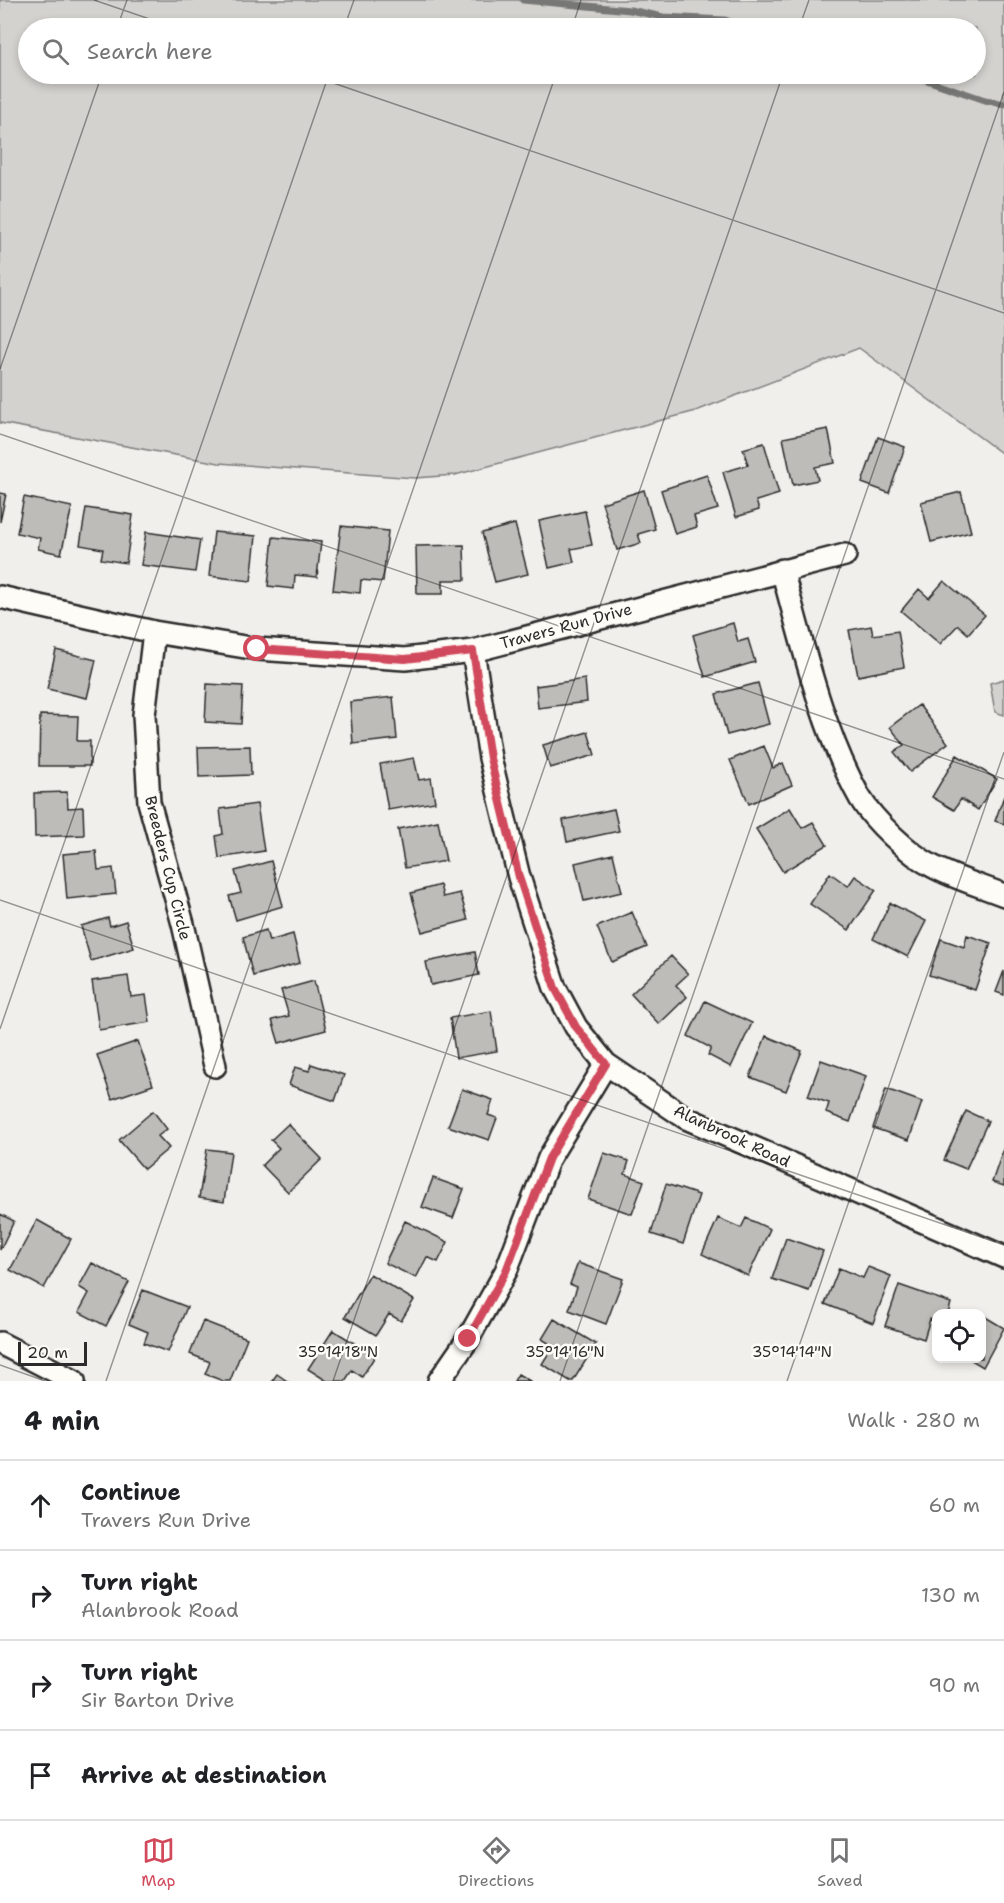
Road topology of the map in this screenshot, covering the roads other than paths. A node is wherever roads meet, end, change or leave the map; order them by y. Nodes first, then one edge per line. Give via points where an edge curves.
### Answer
1 (845, 555) dead end
2 (782, 570) junction
3 (0, 597) edge
4 (154, 632) junction
5 (473, 651) junction
6 (1004, 895) edge
7 (606, 1064) junction
8 (215, 1066) dead end
9 (1004, 1257) edge
10 (0, 1343) edge
11 (74, 1381) edge
12 (439, 1381) edge

1 - 2 street, Travers Run Drive
2 - 5 street, Travers Run Drive
2 - 6 street via 816,692 861,800 892,836 932,866
3 - 4 street, Travers Run Drive
4 - 5 street, Travers Run Drive via 257,649 405,659
4 - 8 street, Breeders Cup Circle via 144,715 149,802 183,924
5 - 7 street, Alanbrook Road via 490,758 519,877 555,988 576,1027
7 - 9 street, Alanbrook Road via 686,1118
7 - 12 street via 549,1158 506,1271
10 - 11 street

